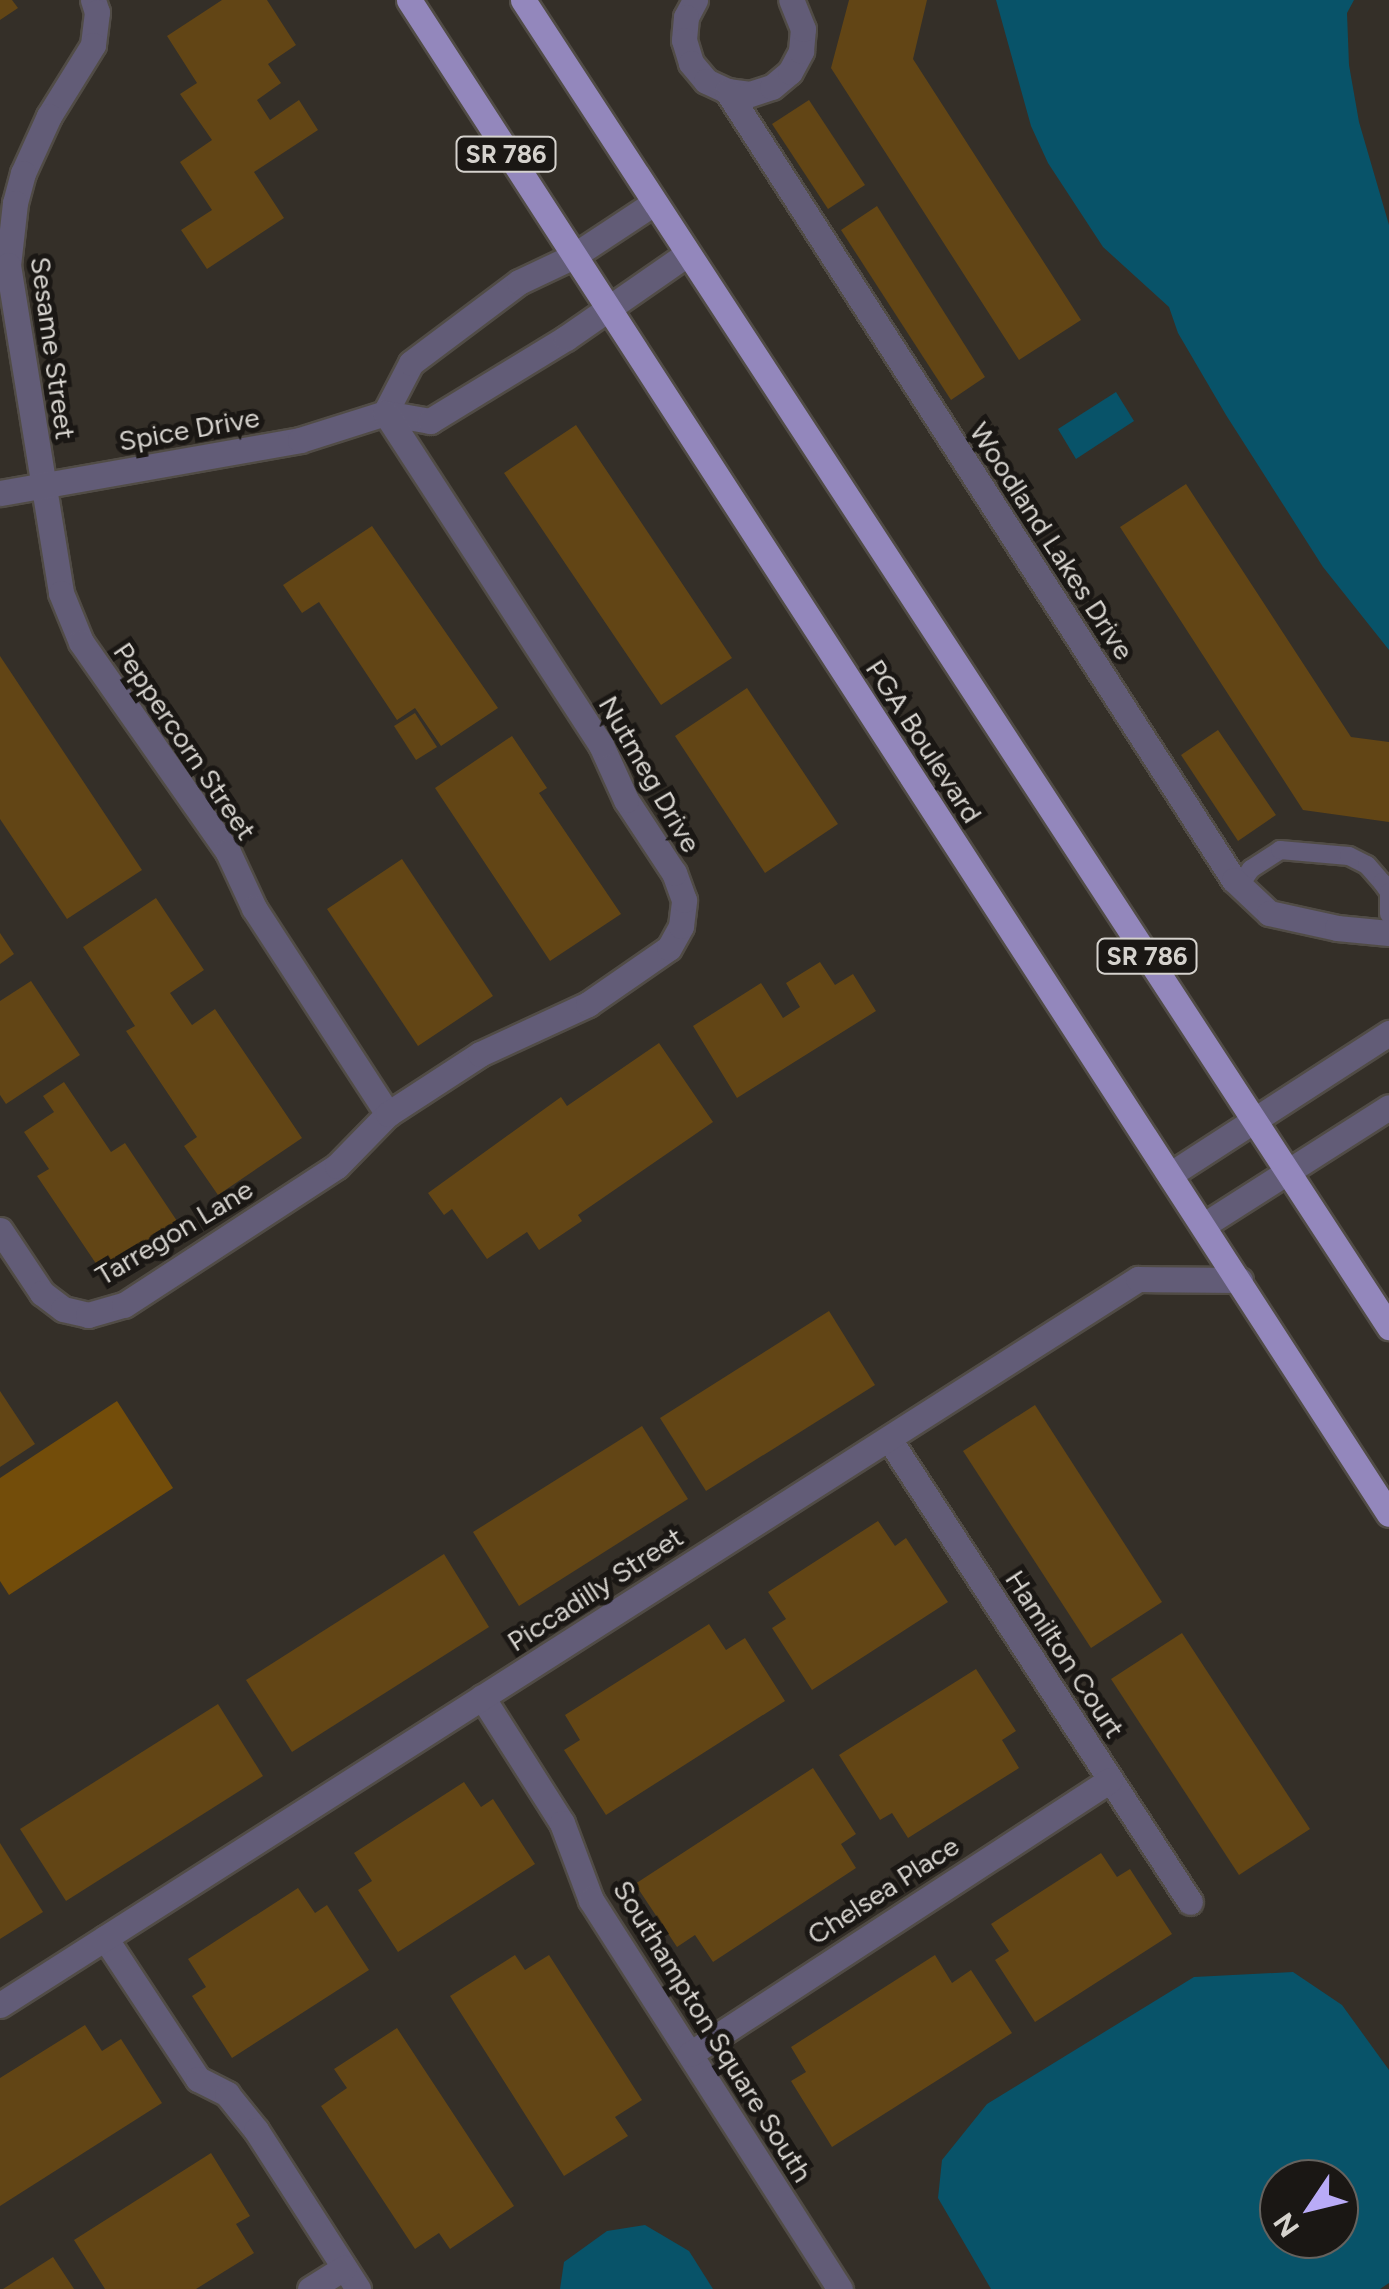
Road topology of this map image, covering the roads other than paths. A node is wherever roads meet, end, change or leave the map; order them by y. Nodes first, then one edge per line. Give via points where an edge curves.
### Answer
1 (93, 0) edge
2 (408, 0) edge
3 (523, 0) edge
4 (696, 0) edge
5 (792, 0) edge
6 (727, 92) junction
7 (654, 202) junction
8 (687, 254) junction
9 (572, 257) junction
10 (606, 307) junction
11 (385, 413) junction
12 (42, 485) junction
13 (0, 493) edge
14 (1239, 886) junction
15 (1389, 914) edge
16 (1389, 933) edge
17 (1389, 1032) edge
18 (1389, 1107) edge
19 (388, 1114) junction
20 (1254, 1120) junction
21 (1288, 1172) junction
22 (1171, 1174) junction
23 (1204, 1225) junction
24 (0, 1230) edge
25 (1240, 1280) junction
26 (1389, 1328) edge
27 (889, 1439) junction
28 (1389, 1514) edge
29 (482, 1697) junction
30 (1110, 1780) junction
31 (1190, 1902) dead end
32 (105, 1938) junction
33 (0, 2005) edge
34 (690, 2054) junction
35 (351, 2278) edge
36 (310, 2289) edge
37 (840, 2289) edge

1 - 12 street, Sesame Street via 93,45 35,144 10,234 9,293
2 - 9 main road, PGA Boulevard / SR 786
3 - 7 main road, SR 786
4 - 6 street, Woodland Lakes Drive via 684,40 691,62
5 - 6 street via 803,29 802,51 790,72 761,90
6 - 14 street, Woodland Lakes Drive
7 - 8 main road, SR 786
7 - 9 street
8 - 10 street, Spice Drive
8 - 20 main road, SR 786
9 - 10 main road, PGA Boulevard / SR 786
9 - 11 street via 519,282 410,363
10 - 11 street, Spice Drive via 430,421
10 - 22 main road, PGA Boulevard / SR 786
11 - 12 street, Spice Drive via 300,440
11 - 19 street, Nutmeg Drive via 601,745 684,900 669,948 588,1004 480,1054
12 - 13 street, Spice Drive
12 - 19 street, Peppercorn Street via 61,593 81,642 208,822 254,908
14 - 15 lane via 1280,850 1349,856 1389,892
14 - 16 street, Woodland Lakes Drive via 1269,913
17 - 20 street
18 - 21 street
19 - 24 street, Tarregon Lane via 337,1166 124,1305 88,1315 62,1309 42,1294
20 - 21 main road, SR 786
20 - 22 street
21 - 23 street
21 - 26 main road, SR 786
22 - 23 main road, PGA Boulevard / SR 786
23 - 25 main road, PGA Boulevard / SR 786
25 - 27 street, Piccadilly Street via 1138,1280
25 - 28 main road, PGA Boulevard / SR 786
27 - 29 street, Piccadilly Street
27 - 30 street, Hamilton Court
29 - 32 street, Piccadilly Street
29 - 34 street, Southampton Square South via 562,1823 591,1900
30 - 31 street, Hamilton Court
30 - 34 street, Chelsea Place
32 - 33 street, Piccadilly Street
32 - 35 street via 198,2079 227,2094 256,2130
34 - 37 street, Southampton Square South
35 - 36 street

